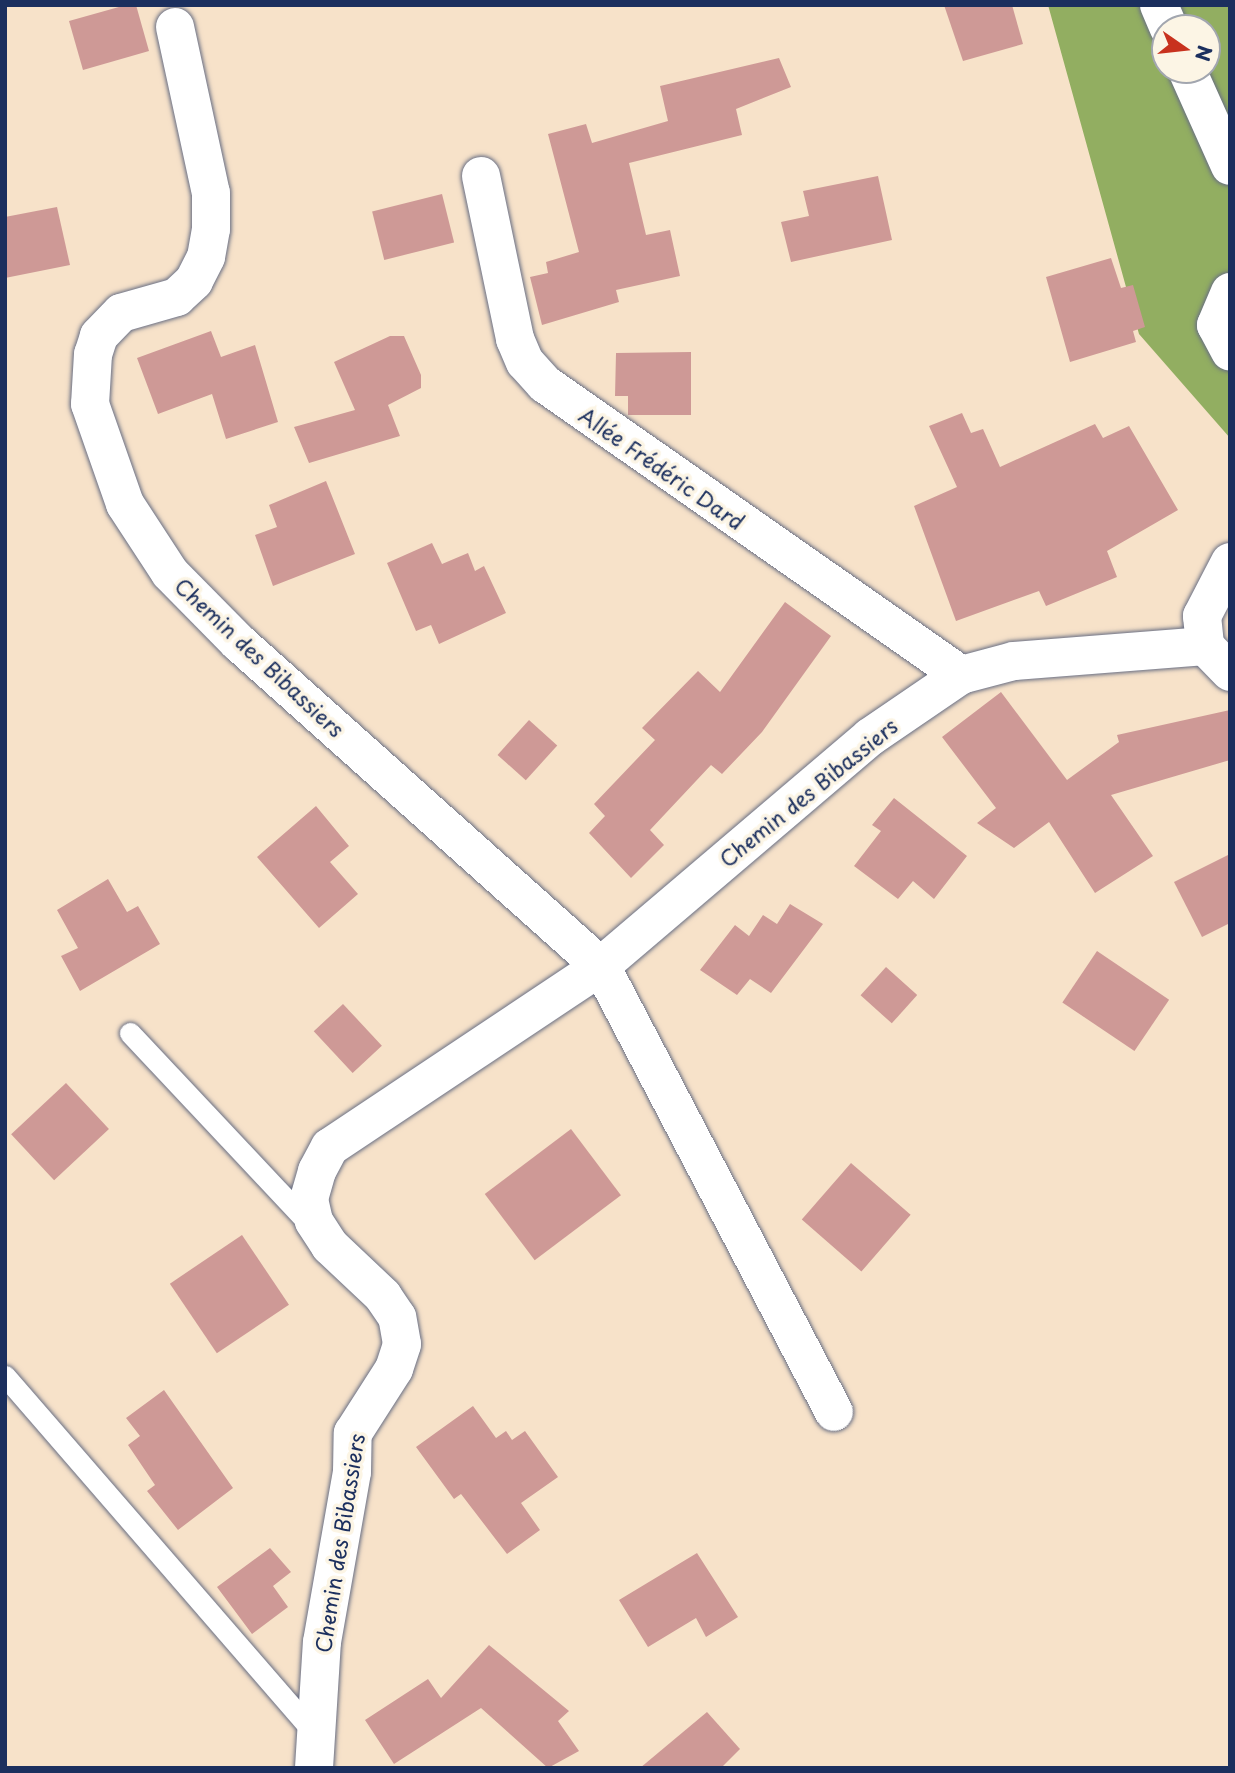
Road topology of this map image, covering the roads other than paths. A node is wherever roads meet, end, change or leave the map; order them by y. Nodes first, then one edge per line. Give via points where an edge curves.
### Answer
1 (175, 27) dead end
2 (1193, 84) edge
3 (1230, 166) edge
4 (481, 176) dead end
5 (1230, 292) edge
6 (1230, 351) edge
7 (1230, 562) edge
8 (1217, 659) edge
9 (961, 675) junction
10 (601, 966) junction
11 (130, 1033) dead end
12 (330, 1246) junction
13 (5, 1376) edge
14 (834, 1412) dead end
15 (314, 1749) edge

1 - 10 street, Chemin des Bibassiers via 211,193 211,229 206,257 194,281 177,297 121,313 99,336 93,354 90,404 125,503 170,573 238,642
2 - 3 street
4 - 9 street, Allée Frédéric Dard via 515,339 525,362 545,384
5 - 6 street via 1216,325
7 - 8 street via 1202,616
8 - 9 street, Chemin des Bibassiers via 1014,661
9 - 10 street, Chemin des Bibassiers via 870,737
10 - 12 street, Chemin des Bibassiers via 330,1147 309,1199 314,1221
10 - 14 street, Chemin des Bibassiers
11 - 12 lane
12 - 15 street, Chemin des Bibassiers via 383,1296 397,1317 402,1344 394,1369 353,1433 352,1472 322,1642
13 - 15 lane

